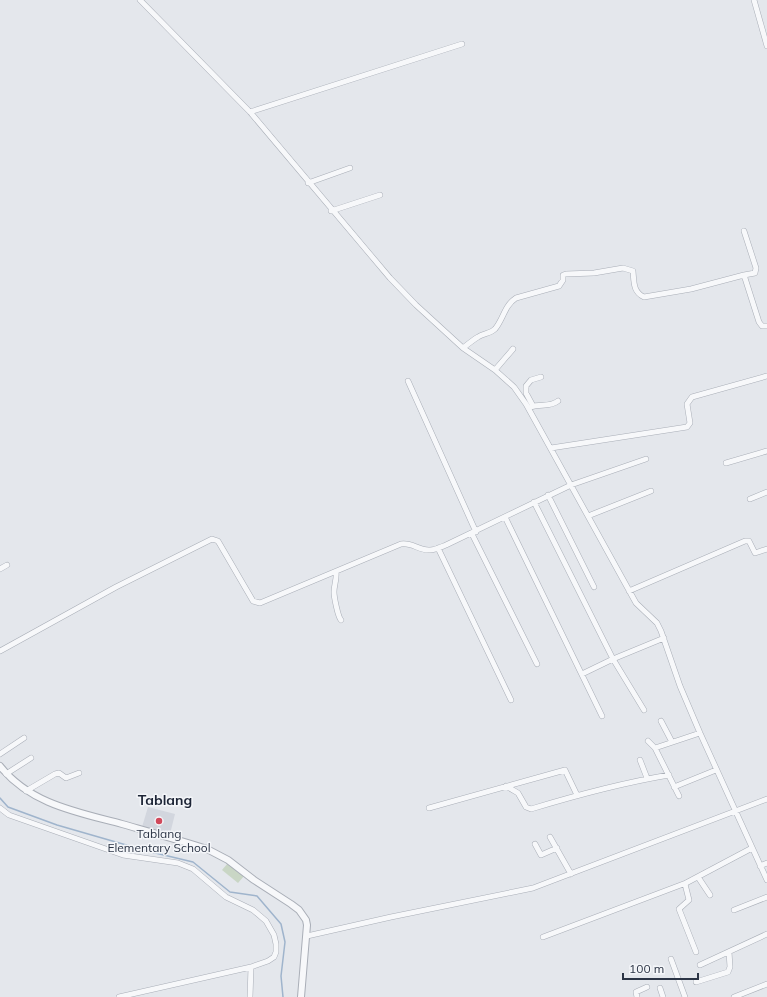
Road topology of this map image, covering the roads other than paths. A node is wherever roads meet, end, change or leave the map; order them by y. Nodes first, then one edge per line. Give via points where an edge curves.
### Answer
1 (140, 0) edge
2 (754, 0) edge
3 (462, 44) dead end
4 (767, 46) edge
5 (250, 112) junction
6 (350, 168) dead end
7 (308, 183) junction
8 (380, 195) dead end
9 (331, 211) junction
10 (744, 231) dead end
11 (744, 275) junction
12 (767, 326) edge
13 (463, 348) junction
14 (513, 349) dead end
15 (495, 370) junction
16 (767, 376) edge
17 (541, 377) dead end
18 (408, 381) dead end
19 (558, 401) dead end
20 (531, 407) junction
21 (551, 448) junction
22 (767, 451) edge
23 (646, 460) dead end
24 (726, 463) dead end
25 (571, 485) junction
26 (651, 491) dead end
27 (767, 492) edge
28 (548, 495) junction
29 (750, 499) dead end
30 (534, 502) junction
31 (588, 516) junction
32 (505, 517) junction
33 (474, 533) junction
34 (438, 548) junction
35 (767, 549) edge
36 (7, 565) dead end
37 (0, 569) edge
38 (336, 572) junction
39 (594, 587) dead end
40 (629, 591) junction
41 (341, 620) dead end
42 (664, 638) junction
43 (0, 651) edge
44 (613, 659) junction
45 (537, 664) dead end
46 (582, 674) junction
47 (511, 700) dead end
48 (644, 710) dead end
49 (602, 716) dead end
50 (661, 721) dead end
51 (700, 733) junction
52 (24, 738) dead end
53 (648, 741) dead end
54 (672, 742) junction
55 (655, 748) junction
56 (0, 754) edge
57 (31, 758) dead end
58 (640, 760) dead end
59 (0, 766) edge
60 (716, 770) junction
61 (79, 773) dead end
62 (6, 774) junction
63 (669, 775) junction
64 (647, 778) junction
65 (506, 786) junction
66 (674, 787) junction
67 (26, 791) junction
68 (577, 795) junction
69 (679, 796) dead end
70 (767, 799) edge
71 (0, 808) edge
72 (430, 808) dead end
73 (736, 812) junction
74 (550, 837) dead end
75 (535, 844) dead end
76 (557, 848) junction
77 (752, 848) junction
78 (767, 863) edge
79 (760, 866) junction
80 (571, 874) junction
81 (698, 877) junction
82 (767, 880) edge
83 (685, 884) junction
84 (710, 895) dead end
85 (767, 896) edge
86 (734, 910) dead end
87 (767, 934) edge
88 (307, 936) junction
89 (543, 937) dead end
90 (696, 952) dead end
91 (729, 952) junction
92 (671, 960) dead end
93 (700, 966) dead end
94 (251, 967) junction
95 (696, 982) dead end
96 (767, 984) edge
97 (647, 987) dead end
98 (660, 988) dead end
99 (119, 997) edge
100 (250, 997) edge
101 (302, 997) edge
102 (637, 997) edge
103 (663, 997) edge
104 (685, 997) edge
105 (734, 997) edge

1 - 5 street
2 - 4 street
3 - 5 street
5 - 7 street
6 - 7 street
7 - 9 street
8 - 9 street
9 - 13 street via 395,284
10 - 11 street via 756,268 755,273
11 - 12 street via 759,322 762,326
11 - 13 street via 691,289 644,296 638,294 635,289 632,271 628,268 566,274 563,275 559,286 510,302 495,329
13 - 15 street
14 - 15 street
15 - 20 street
16 - 21 street via 692,397 687,404 690,423 687,426
17 - 20 street via 531,380 526,386
18 - 33 street
19 - 20 street via 553,405
20 - 21 street
21 - 25 street
22 - 24 street
23 - 25 street
25 - 28 street
25 - 31 street
26 - 31 street
27 - 29 street
28 - 30 street
28 - 39 street
30 - 32 street
30 - 44 street
31 - 40 street
32 - 33 street
32 - 46 street
33 - 34 street
33 - 45 street
34 - 38 street via 425,550 405,543
34 - 47 street
35 - 40 street via 755,553 751,543 745,541
36 - 37 street
38 - 41 street via 334,594
38 - 43 street via 256,603 218,541 212,539 116,587
40 - 42 street via 636,603 657,623
42 - 44 street
42 - 51 street via 680,686
44 - 46 street
44 - 48 street
46 - 49 street
50 - 54 street
51 - 54 street
51 - 60 street
52 - 56 street
53 - 55 street
54 - 55 street
55 - 63 street
57 - 62 street
58 - 64 street
59 - 62 street
60 - 66 street
60 - 73 street
61 - 67 street via 66,778 59,773 55,774
62 - 67 street
63 - 64 street
63 - 66 street
64 - 68 street
65 - 68 street via 518,793 526,807 531,809
65 - 68 street via 564,770
65 - 72 street
66 - 69 street
67 - 88 street via 57,806 207,849 228,860 300,910 306,920
70 - 73 street
71 - 94 street via 9,815 123,855 178,863 193,869 226,897 253,910 266,921 276,944 274,957
73 - 77 street
73 - 80 street
74 - 76 street
75 - 76 street via 541,855
76 - 80 street
77 - 79 street
77 - 81 street
78 - 79 street
79 - 82 street
80 - 88 street via 533,888
81 - 83 street
81 - 84 street
83 - 89 street
83 - 90 street via 689,900 679,909
85 - 86 street
87 - 91 street
88 - 101 street
91 - 93 street
91 - 95 street via 728,972
92 - 104 street
94 - 99 street
94 - 100 street
96 - 105 street
97 - 102 street via 636,992
98 - 103 street

